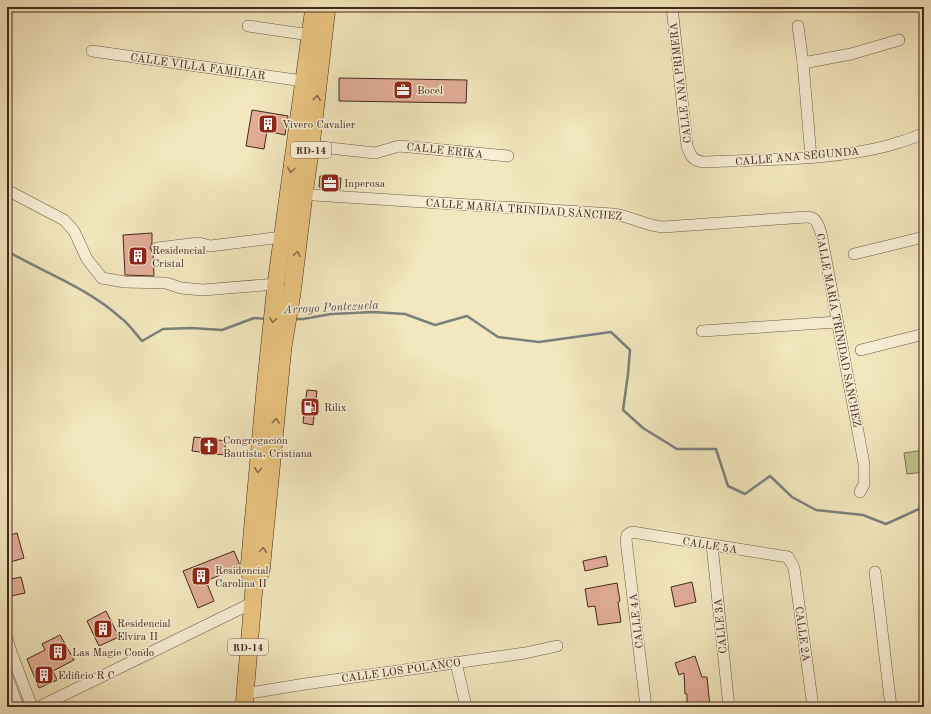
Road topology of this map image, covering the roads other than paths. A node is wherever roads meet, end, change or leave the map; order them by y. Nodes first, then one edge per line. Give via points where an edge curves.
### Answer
1 (314, 7) edge
2 (327, 7) edge
3 (672, 7) edge
4 (248, 26) dead end
5 (798, 26) dead end
6 (310, 35) junction
7 (899, 40) dead end
8 (92, 51) dead end
9 (803, 63) junction
10 (303, 81) junction
11 (924, 133) edge
12 (311, 146) junction
13 (508, 156) dead end
14 (811, 157) junction
15 (691, 158) joint
16 (7, 190) edge
17 (296, 194) junction
18 (282, 237) junction
19 (924, 237) edge
20 (157, 248) dead end
21 (854, 254) dead end
22 (281, 290) junction
23 (837, 322) junction
24 (702, 331) dead end
25 (924, 334) edge
26 (861, 350) dead end
27 (860, 492) dead end
28 (628, 535) joint
29 (712, 545) junction
30 (791, 562) joint
31 (875, 572) dead end
32 (253, 595) junction
33 (7, 638) edge
34 (557, 646) dead end
35 (456, 662) junction
36 (7, 678) edge
37 (244, 701) edge
38 (18, 707) edge
39 (32, 707) edge
40 (39, 707) edge
41 (466, 707) edge
42 (646, 707) edge
43 (729, 707) edge
44 (813, 707) edge
45 (891, 707) edge

1 - 6 main road, RD-14
12 -> 2 main road, RD-14
3 - 15 street, CALLE ANA PRIMERA via 687,146
4 - 6 street
5 - 9 street
6 - 10 main road, RD-14
7 - 9 street via 851,54
8 - 10 street, CALLE VILLA FAMILIAR
9 - 14 street
10 -> 17 main road, RD-14
11 - 14 street, CALLE ANA SEGUNDA via 913,139 876,148
12 - 13 street, CALLE ERIKA via 375,153 399,146
12 - 17 main road, RD-14
14 - 15 street, CALLE ANA SEGUNDA via 704,162
16 - 22 street via 64,220 74,231 87,259 102,278 125,282 166,283 181,288 203,290
17 - 18 main road, RD-14
22 -> 17 main road, RD-14
17 - 23 street, CALLE MARÍA TRINIDAD SÁNCHEZ via 625,215 652,226 663,227 813,218 821,233
18 - 20 street via 210,246 199,243
18 - 22 main road, RD-14
19 - 21 street
22 - 32 main road, RD-14 via 249,569
23 - 24 street
23 - 27 street, CALLE MARÍA TRINIDAD SÁNCHEZ via 864,464 864,484
25 - 26 street
28 - 29 street, CALLE 5A via 632,532
28 - 42 street, CALLE 4A via 626,540
29 - 30 street, CALLE 5A via 788,557
29 - 43 street, CALLE 3A
30 - 44 street, CALLE 2A via 794,568
31 - 45 street
32 - 37 main road, RD-14
32 - 40 street
33 - 39 street
34 - 35 street, CALLE LOS POLANCO
35 - 37 street, CALLE LOS POLANCO via 305,684
35 - 41 street
36 - 38 street

